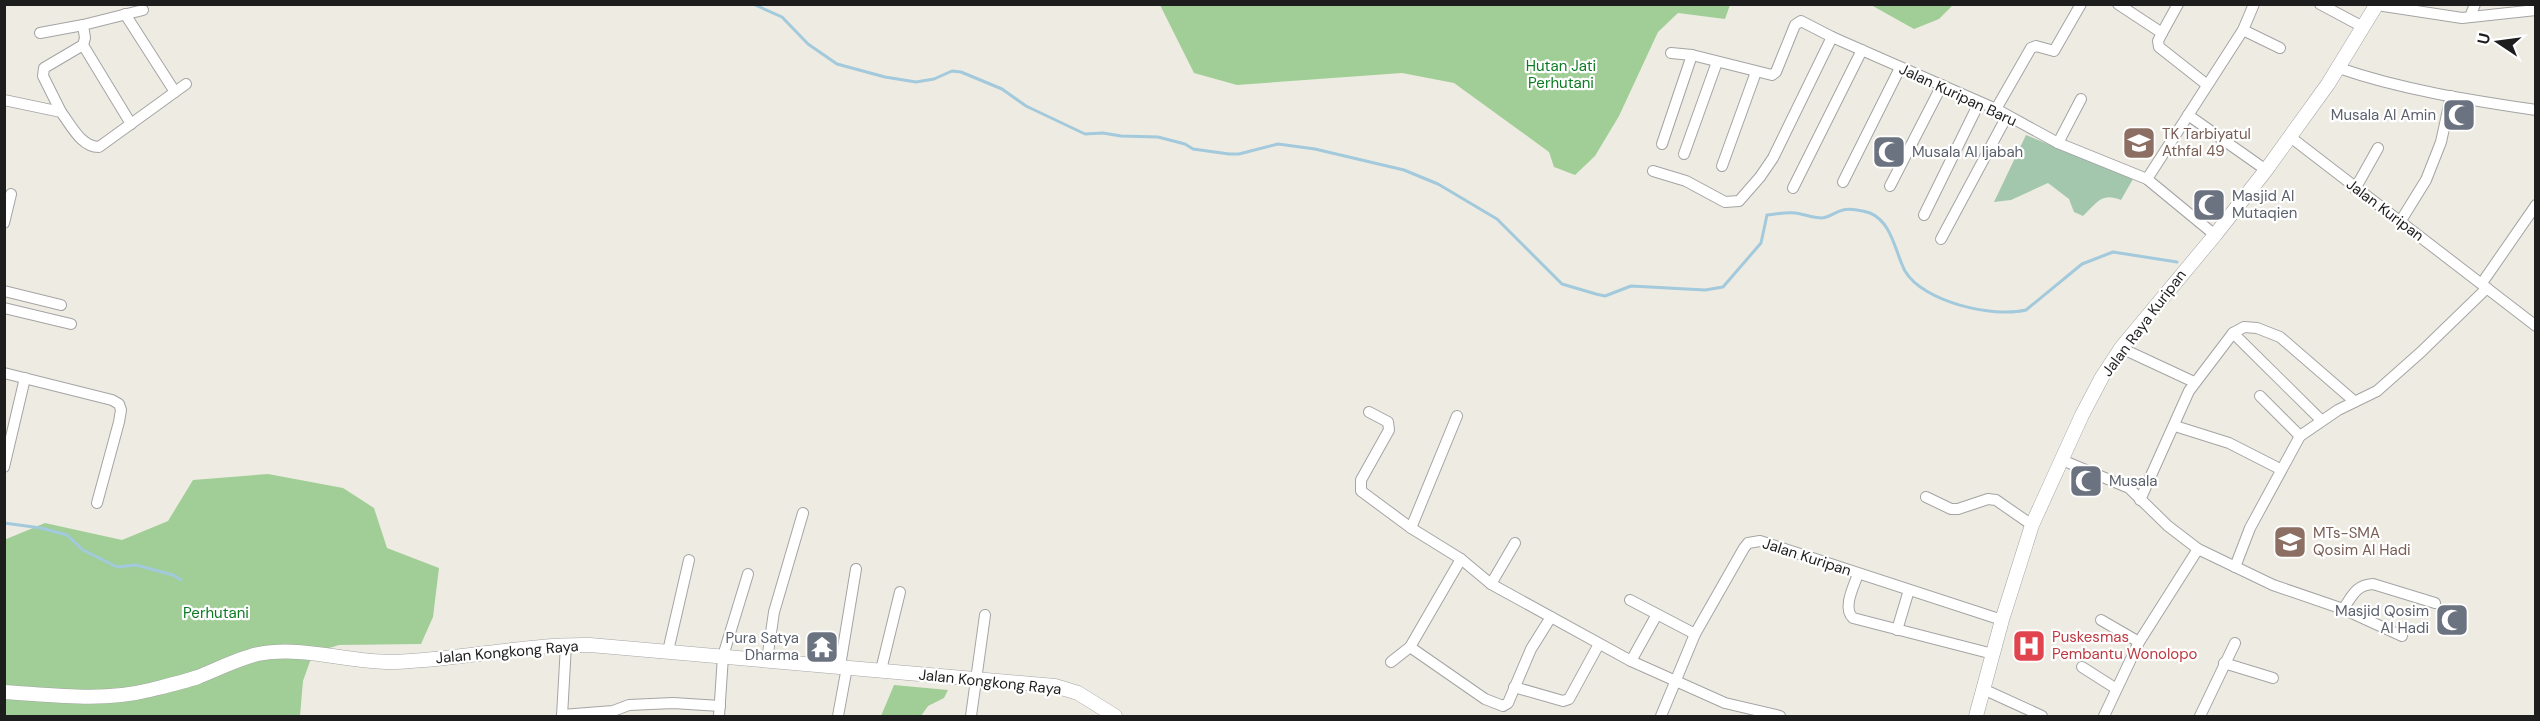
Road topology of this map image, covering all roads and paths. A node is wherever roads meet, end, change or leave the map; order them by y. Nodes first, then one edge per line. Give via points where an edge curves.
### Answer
1 (2081, 4) edge
2 (2178, 4) edge
3 (2254, 4) edge
4 (2320, 4) edge
5 (2475, 4) edge
6 (2377, 5) edge
7 (2125, 6) edge
8 (143, 10) dead end
9 (2535, 10) edge
10 (125, 14) junction
11 (2470, 17) junction
12 (83, 25) junction
13 (2363, 27) junction
14 (2243, 30) junction
15 (40, 33) dead end
16 (2162, 33) junction
17 (1832, 37) junction
18 (83, 45) junction
19 (2280, 48) dead end
20 (1862, 50) junction
21 (1671, 53) dead end
22 (1692, 55) junction
23 (1717, 62) junction
24 (1900, 68) junction
25 (2339, 68) junction
26 (1756, 72) junction
27 (186, 84) dead end
28 (2206, 84) junction
29 (1942, 86) junction
30 (175, 92) junction
31 (2451, 96) junction
32 (2081, 99) dead end
33 (4, 100) edge
34 (1979, 103) junction
35 (1996, 109) junction
36 (2535, 110) edge
37 (61, 112) junction
38 (2188, 115) junction
39 (2007, 116) junction
40 (131, 124) junction
41 (2289, 136) junction
42 (2058, 143) junction
43 (1662, 144) dead end
44 (2378, 148) dead end
45 (1684, 154) dead end
46 (1722, 166) dead end
47 (2265, 170) junction
48 (1653, 171) dead end
49 (2146, 179) junction
50 (1843, 182) dead end
51 (1890, 186) dead end
52 (1793, 188) dead end
53 (2355, 189) junction
54 (11, 194) dead end
55 (2535, 205) edge
56 (1924, 215) dead end
57 (2400, 222) junction
58 (4, 223) edge
59 (2215, 235) junction
60 (1941, 239) dead end
61 (2484, 285) junction
62 (4, 291) edge
63 (61, 305) dead end
64 (4, 308) edge
65 (71, 324) dead end
66 (2535, 326) edge
67 (2233, 333) junction
68 (2121, 348) junction
69 (4, 373) edge
70 (25, 378) junction
71 (2194, 382) junction
72 (2260, 396) dead end
73 (2354, 401) junction
74 (1369, 412) dead end
75 (1457, 416) dead end
76 (2321, 420) junction
77 (2175, 426) junction
78 (2300, 435) junction
79 (2062, 460) junction
80 (4, 466) edge
81 (2280, 469) junction
82 (1926, 497) dead end
83 (2140, 500) junction
84 (97, 502) dead end
85 (803, 513) dead end
86 (2032, 525) junction
87 (1412, 528) junction
88 (1515, 543) dead end
89 (2198, 549) junction
90 (1461, 559) junction
91 (689, 560) dead end
92 (2235, 567) junction
93 (856, 569) dead end
94 (747, 574) dead end
95 (1858, 574) junction
96 (1491, 584) junction
97 (1909, 590) junction
98 (900, 592) dead end
99 (1630, 600) dead end
100 (2435, 603) dead end
101 (2343, 609) junction
102 (985, 615) dead end
103 (1551, 616) junction
104 (1656, 616) junction
105 (2002, 620) junction
106 (2101, 620) dead end
107 (1897, 630) junction
108 (1695, 634) junction
109 (2402, 636) dead end
110 (2139, 642) junction
111 (2235, 643) dead end
112 (1599, 644) junction
113 (566, 645) junction
114 (1410, 646) junction
115 (668, 651) junction
116 (1993, 654) junction
117 (723, 656) junction
118 (767, 660) junction
119 (1631, 661) junction
120 (1391, 662) dead end
121 (2224, 663) junction
122 (843, 666) junction
123 (2082, 667) dead end
124 (881, 670) junction
125 (2273, 678) dead end
126 (975, 679) junction
127 (1676, 682) junction
128 (1514, 687) junction
129 (2115, 688) junction
130 (1983, 689) junction
131 (4, 692) edge
132 (720, 711) edge
133 (562, 716) edge
134 (838, 717) edge
135 (971, 717) edge
136 (1114, 717) edge
137 (1661, 717) edge
138 (1780, 717) edge
139 (1976, 717) edge
140 (2042, 717) edge
141 (2104, 717) edge
142 (2200, 717) edge

1 - 35 street via 2054,51 2031,48
2 - 16 street
3 - 14 street
4 - 13 street
5 - 11 street
6 - 11 street
6 - 13 street, Jalan Raya Kuripan
7 - 16 street
8 - 10 street
9 - 11 street
10 - 12 street
10 - 30 street
12 - 15 street
12 - 18 street
13 - 25 street, Jalan Raya Kuripan
14 - 19 street
14 - 28 street
16 - 28 street via 2159,47
17 - 20 street, Jalan Kuripan Baru
17 - 26 street, Jalan Kuripan Baru via 1797,22 1776,72 1769,76
17 - 48 street via 1773,158 1739,201 1725,202 1686,181
18 - 37 street via 48,64 43,72
18 - 40 street
20 - 24 street, Jalan Kuripan Baru
20 - 52 street
21 - 22 street
22 - 23 street
22 - 43 street
23 - 26 street
23 - 45 street
24 - 29 street, Jalan Kuripan Baru
24 - 50 street
25 - 31 street
25 - 41 street, Jalan Raya Kuripan
26 - 46 street
27 - 30 street
28 - 38 street
29 - 34 street, Jalan Kuripan Baru
29 - 51 street
30 - 40 street
31 - 36 street
31 - 57 street via 2441,142 2426,180
32 - 42 street
33 - 37 street
34 - 35 street, Jalan Kuripan Baru
34 - 56 street
35 - 39 street, Jalan Kuripan Baru
37 - 40 street via 82,140 93,147 99,147
38 - 47 street
38 - 49 street
39 - 42 street, Jalan Kuripan Baru
39 - 60 street
41 - 47 street, Jalan Raya Kuripan
41 - 53 street, Jalan Kuripan
42 - 49 street, Jalan Kuripan Baru
44 - 53 street
47 - 59 street, Jalan Raya Kuripan
49 - 59 street, Jalan Kuripan Baru
53 - 57 street, Jalan Kuripan
54 - 58 street
55 - 61 street
57 - 61 street, Jalan Kuripan
59 - 68 street, Jalan Raya Kuripan
61 - 66 street, Jalan Kuripan
61 - 73 street via 2421,352 2377,391
62 - 63 street
64 - 65 street
67 - 71 street
67 - 73 street via 2244,327 2257,328 2280,337
67 - 76 street
68 - 71 street
68 - 79 street, Jalan Raya Kuripan via 2082,415
69 - 70 street
70 - 80 street
70 - 84 street via 119,404 119,422
71 - 77 street
72 - 78 street
73 - 76 street
74 - 87 street via 1388,422 1389,430 1361,480 1361,491
75 - 87 street
76 - 78 street
77 - 81 street via 2229,443
77 - 83 street
78 - 81 street
79 - 83 street via 2130,488
79 - 86 street, Jalan Raya Kuripan
81 - 92 street
82 - 86 street via 1951,509 1996,500
83 - 89 street
85 - 118 street via 774,612
86 - 105 street, Jalan Raya Kuripan
87 - 90 street
88 - 96 street
89 - 92 street
89 - 110 street
90 - 96 street
90 - 114 street
91 - 115 street
92 - 101 street via 2273,585
93 - 122 street
94 - 117 street
95 - 97 street, Jalan Kuripan
95 - 107 street via 1849,614
95 - 108 street, Jalan Kuripan via 1753,541 1744,548
96 - 103 street
97 - 105 street, Jalan Kuripan
97 - 107 street
98 - 124 street
99 - 104 street
100 - 101 street via 2365,584 2355,590
101 - 109 street
102 - 126 street
103 - 112 street
103 - 128 street
104 - 108 street
104 - 119 street
105 - 116 street, Jalan Raya Kuripan
106 - 110 street
107 - 116 street
108 - 127 street
110 - 129 street
111 - 121 street
112 - 119 street
112 - 128 street via 1569,699 1563,701
113 - 115 street, Jalan Kongkong Raya
113 - 131 street, Jalan Kongkong Raya via 392,662 279,652 258,654 147,691 94,698
113 - 133 street
114 - 120 street
114 - 128 street via 1494,705 1508,703
115 - 117 street, Jalan Kongkong Raya
116 - 130 street, Jalan Raya Kuripan
117 - 118 street, Jalan Kongkong Raya
117 - 132 street
118 - 122 street, Jalan Kongkong Raya
119 - 127 street
121 - 125 street
121 - 142 street
122 - 124 street, Jalan Kongkong Raya
122 - 134 street
123 - 129 street
124 - 126 street, Jalan Kongkong Raya
126 - 135 street
126 - 136 street, Jalan Kongkong Raya via 1055,686 1078,693
127 - 137 street
127 - 138 street via 1725,703
129 - 141 street
130 - 139 street, Jalan Raya Kuripan
130 - 140 street
132 - 133 street via 673,704 629,705 613,711

